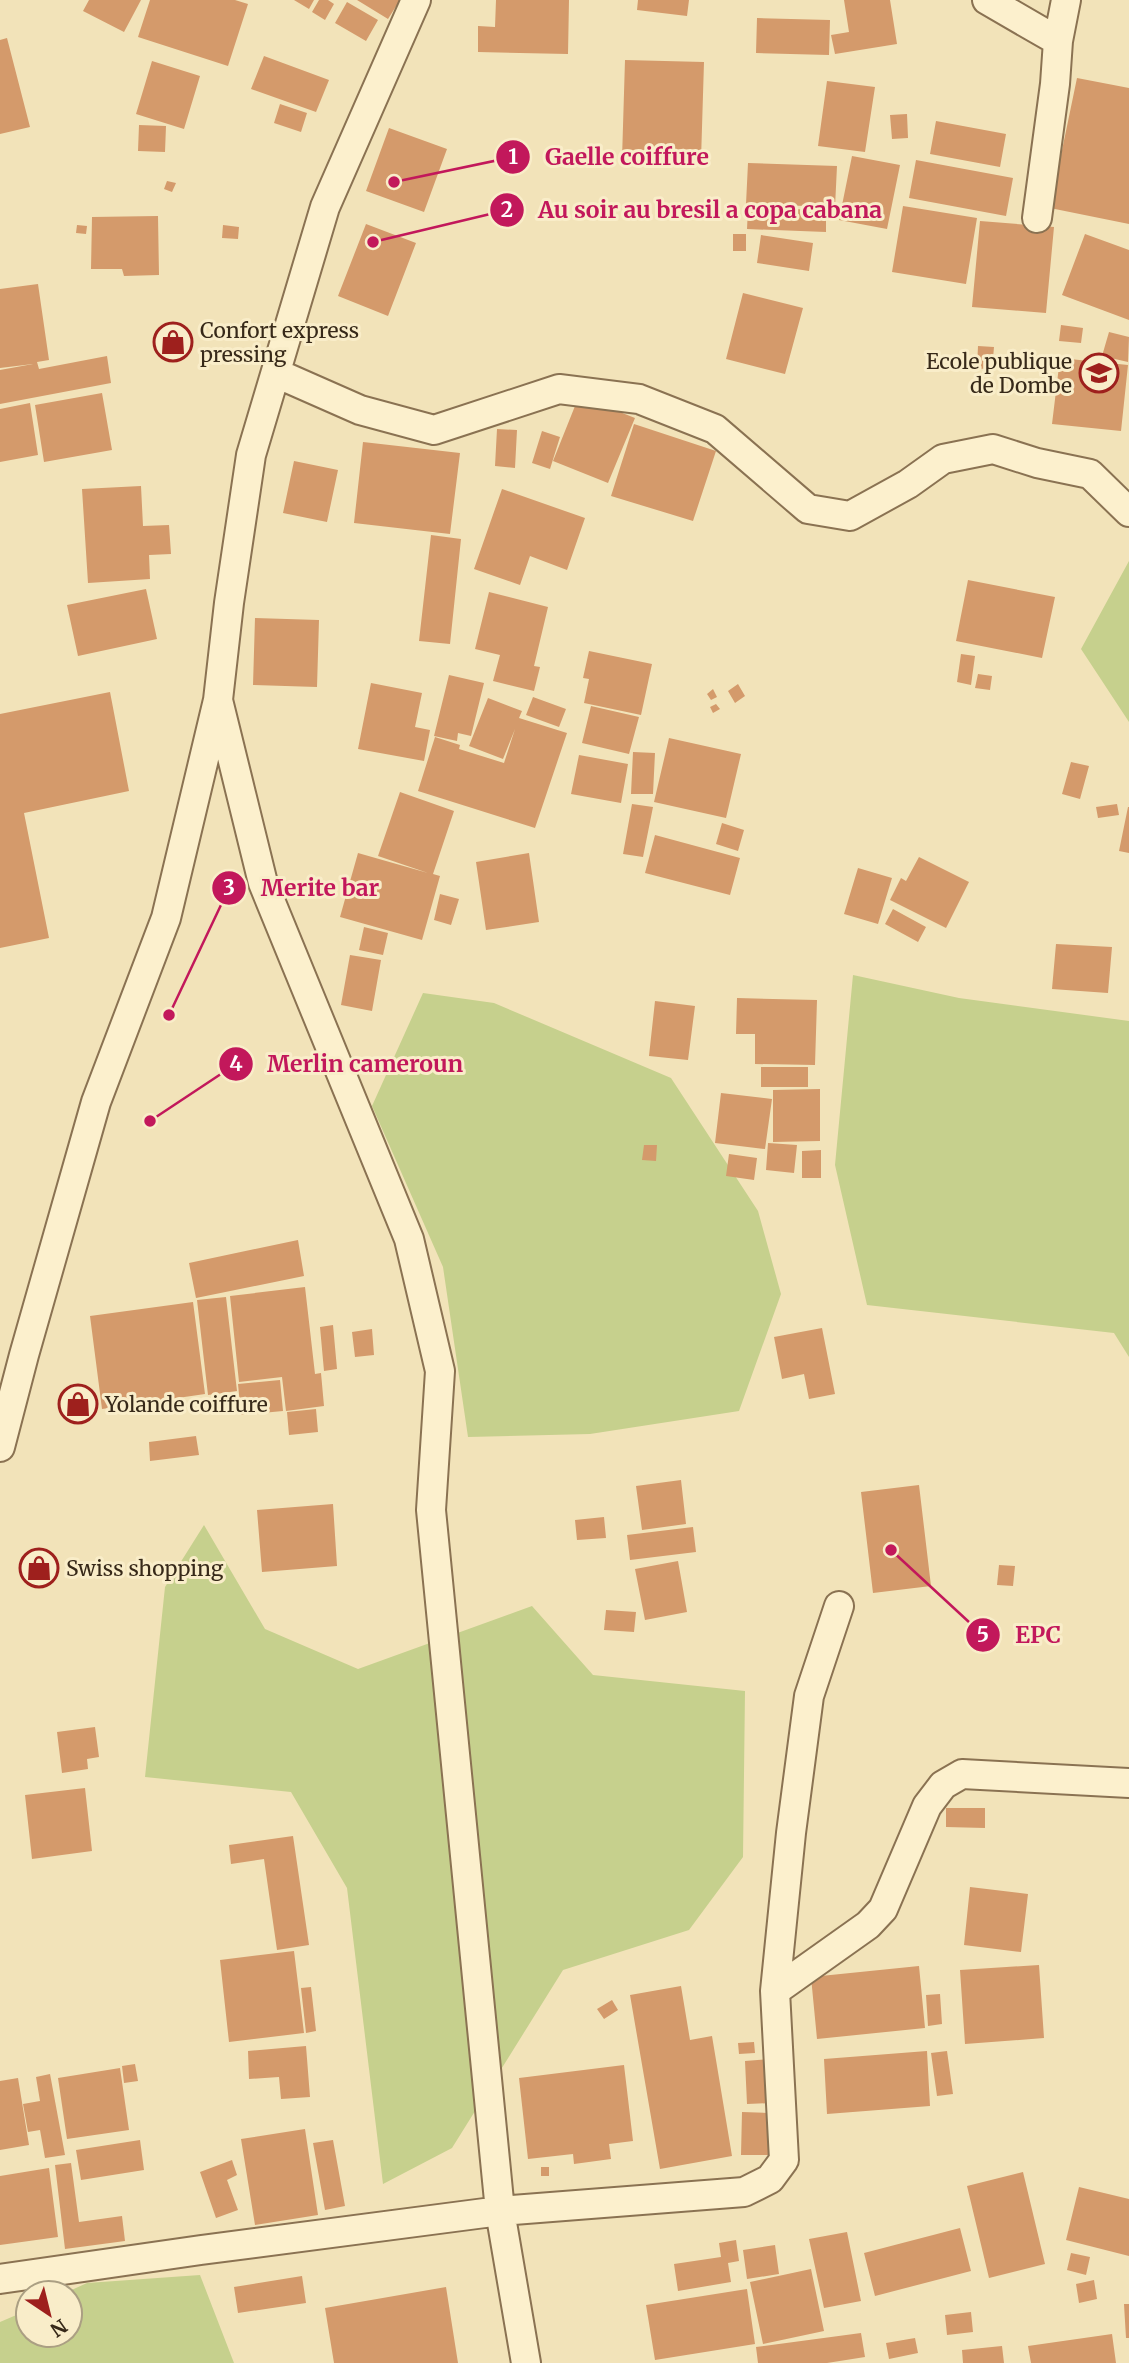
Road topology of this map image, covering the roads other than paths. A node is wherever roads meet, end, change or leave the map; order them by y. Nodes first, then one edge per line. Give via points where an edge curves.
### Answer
1 (416, 0) edge
2 (987, 0) edge
3 (1066, 0) edge
4 (1058, 41) junction
5 (1037, 218) dead end
6 (276, 373) junction
7 (1129, 512) edge
8 (218, 700) junction
9 (0, 1447) edge
10 (839, 1606) dead end
11 (1129, 1783) edge
12 (775, 1991) junction
13 (500, 2211) junction
14 (0, 2279) edge
15 (526, 2363) edge

1 - 6 street via 325,207
2 - 4 street
3 - 4 street
4 - 5 street
6 - 7 street via 360,410 434,430 559,389 639,399 715,429 808,509 850,516 943,459 993,449 1090,474
6 - 8 street via 251,454
8 - 9 street via 166,918 96,1102
8 - 13 street via 263,883 409,1239 440,1371 431,1510
10 - 12 street via 809,1696
11 - 12 street via 962,1774 943,1785 928,1806 883,1909 868,1925
12 - 13 street via 784,2160 770,2179 744,2192
13 - 14 street
13 - 15 street

